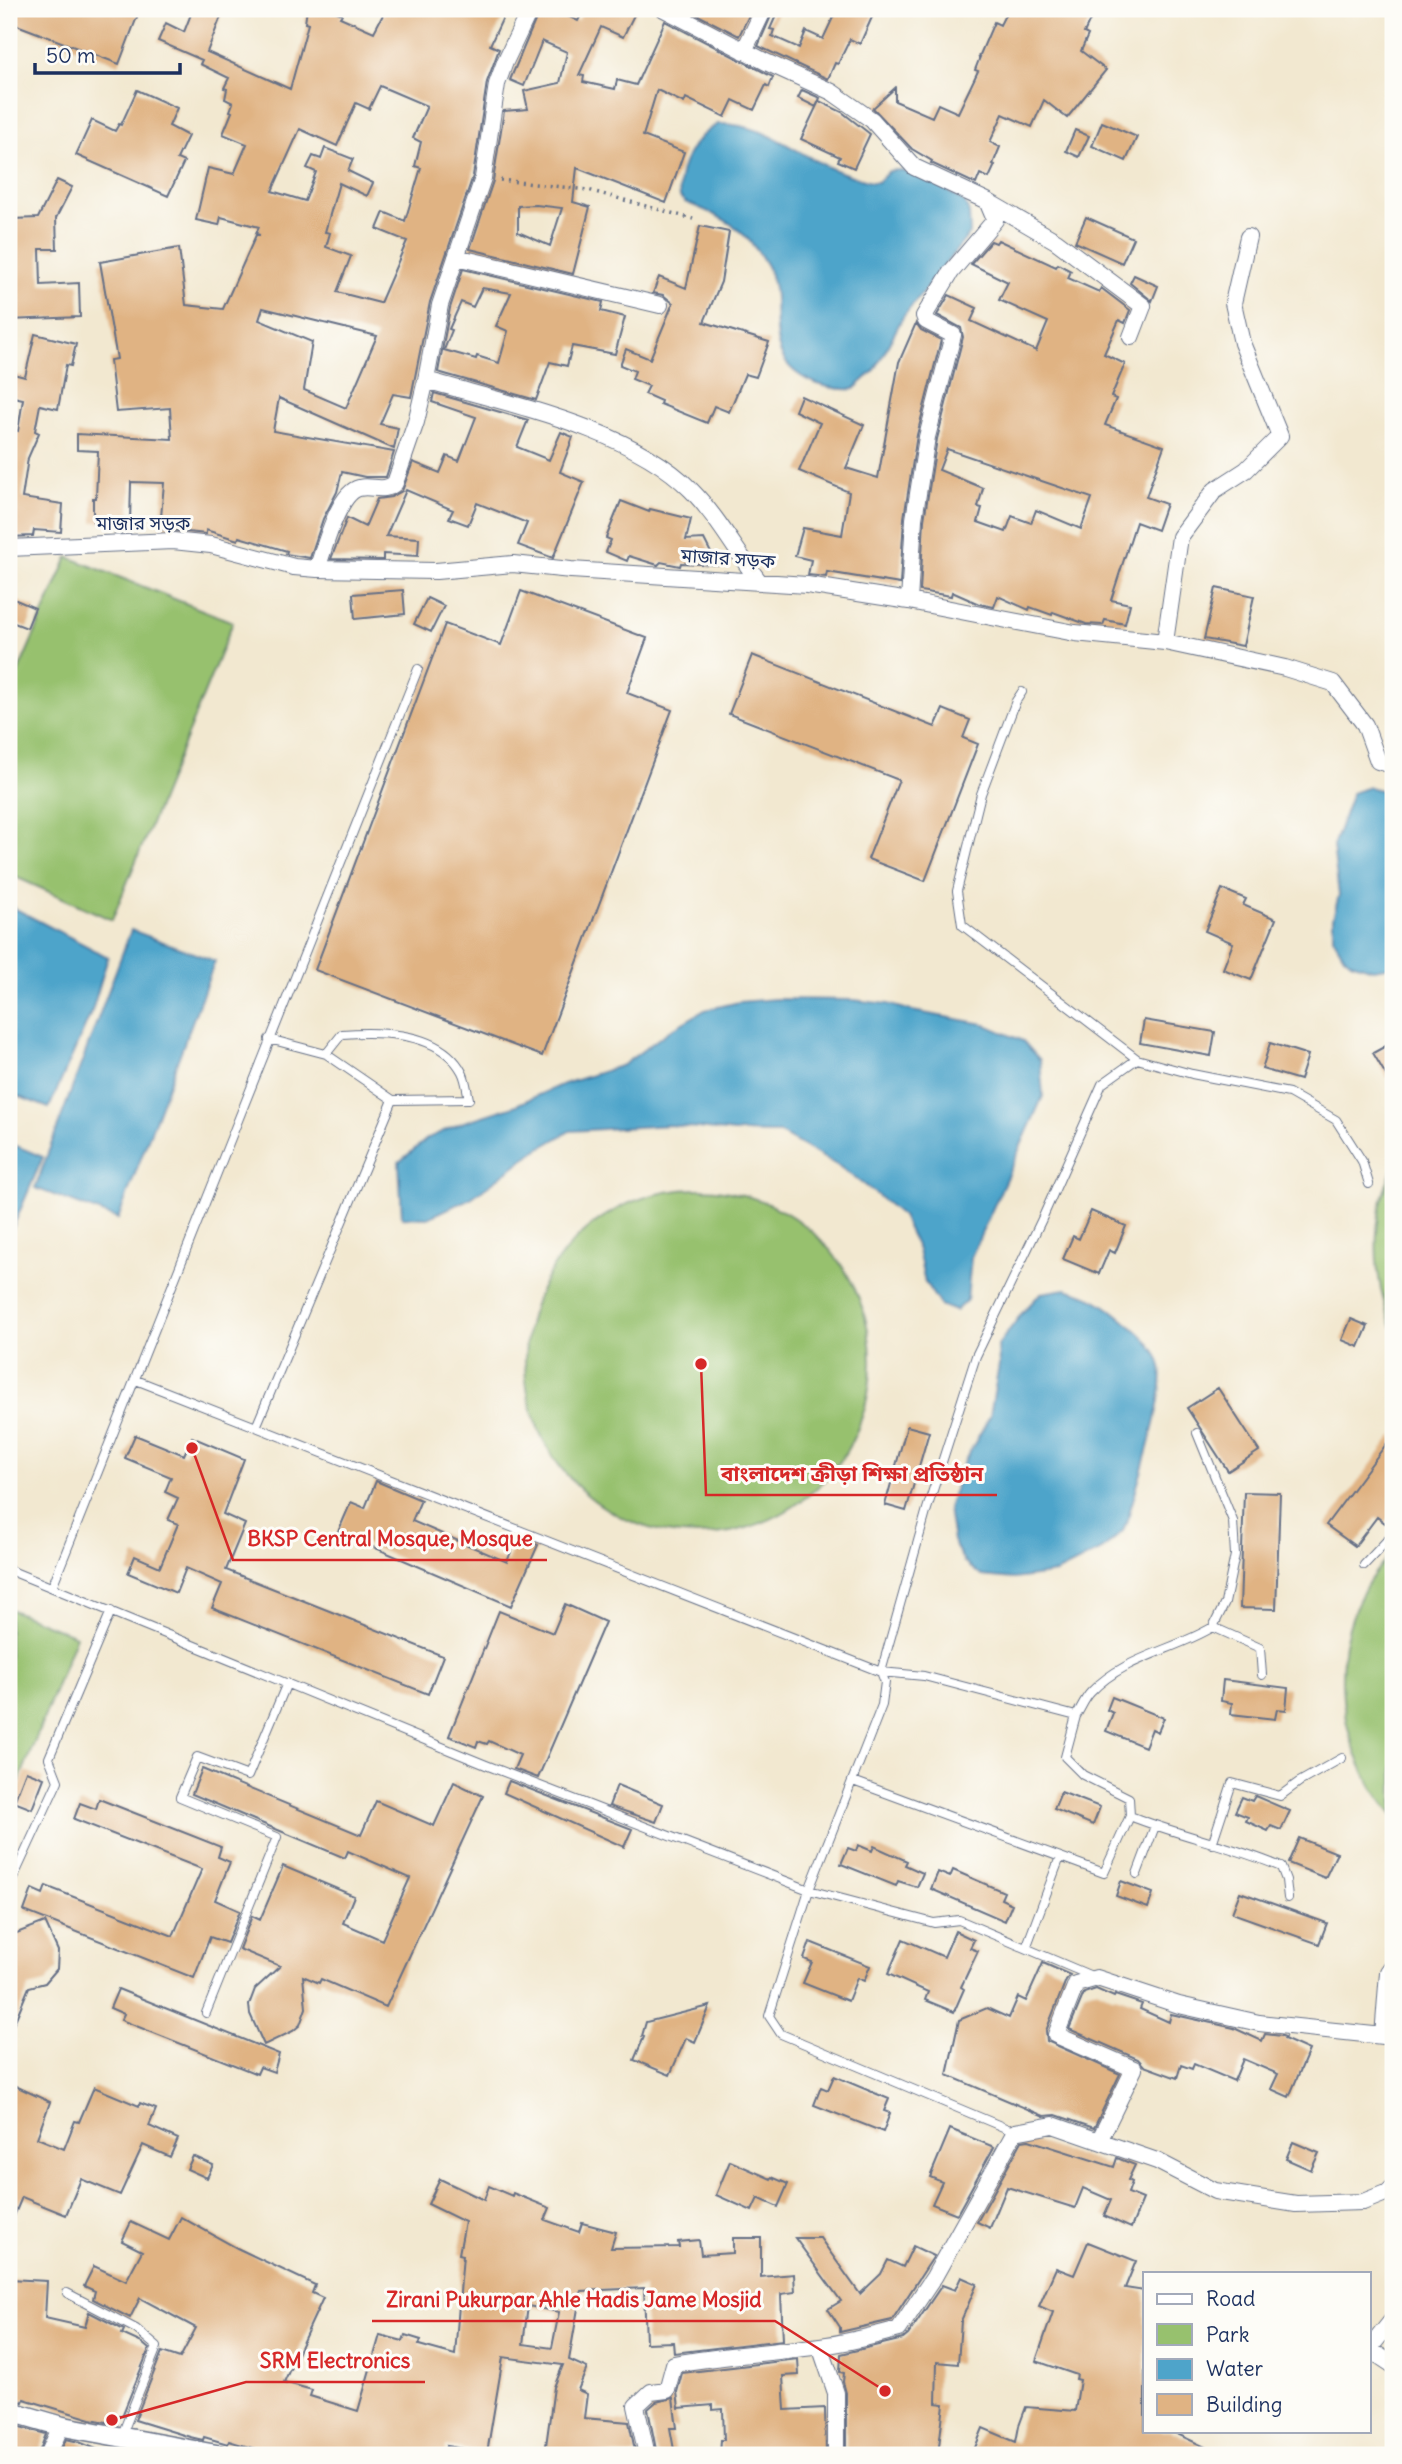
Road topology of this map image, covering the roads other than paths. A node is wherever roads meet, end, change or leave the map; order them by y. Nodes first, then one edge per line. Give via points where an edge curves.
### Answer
1 (530, 9) edge
2 (664, 9) edge
3 (764, 9) edge
4 (744, 51) junction
5 (987, 201) junction
6 (1248, 237) dead end
7 (456, 257) junction
8 (660, 306) dead end
9 (1132, 337) dead end
10 (426, 380) junction
11 (9, 548) edge
12 (317, 569) junction
13 (758, 580) junction
14 (909, 601) junction
15 (1165, 642) junction
16 (418, 669) dead end
17 (1022, 692) dead end
18 (1393, 765) edge
19 (269, 1038) junction
20 (326, 1054) junction
21 (1136, 1059) junction
22 (393, 1100) junction
23 (1369, 1184) dead end
24 (136, 1380) junction
25 (256, 1427) junction
26 (1197, 1433) dead end
27 (1393, 1534) edge
28 (1364, 1565) dead end
29 (9, 1570) edge
30 (52, 1587) junction
31 (111, 1611) junction
32 (1213, 1627) junction
33 (881, 1672) junction
34 (1262, 1675) dead end
35 (287, 1683) junction
36 (1076, 1716) junction
37 (1342, 1758) dead end
38 (853, 1781) junction
39 (1130, 1816) junction
40 (1155, 1826) junction
41 (1212, 1844) junction
42 (1060, 1857) junction
43 (1137, 1874) dead end
44 (9, 1887) edge
45 (809, 1890) junction
46 (1288, 1898) dead end
47 (1026, 1948) junction
48 (1393, 1965) edge
49 (1097, 1978) junction
50 (206, 2013) dead end
51 (1014, 2132) junction
52 (1099, 2141) junction
53 (1393, 2187) edge
54 (67, 2293) dead end
55 (1393, 2319) edge
56 (820, 2346) junction
57 (1370, 2348) edge
58 (1370, 2350) edge
59 (1393, 2365) edge
60 (9, 2411) edge
61 (61, 2426) junction
62 (121, 2437) junction
63 (48, 2455) edge
64 (219, 2455) edge
65 (648, 2455) edge
66 (836, 2455) edge

1 - 7 street via 497,84 483,178
2 - 4 street
3 - 4 street
4 - 5 street via 832,92 872,120 914,166
5 - 9 street via 1056,241 1143,306
5 - 14 street via 995,220 951,272 924,316 953,335 927,437 914,519
6 - 15 street via 1233,303 1242,343 1280,436 1246,470 1215,490 1180,537
7 - 8 street
7 - 10 street via 440,305
10 - 12 street via 395,483 349,494
10 - 13 street via 569,422 666,467 692,491
11 - 12 street, মাজার সড়ক via 173,541
12 - 13 street, মাজার সড়ক via 436,572 513,564
13 - 14 street, মাজার সড়ক
14 - 15 street, মাজার সড়ক via 1075,633
15 - 18 street, মাজার সড়ক via 1333,683 1365,725 1378,761
16 - 19 lane
17 - 21 lane via 981,794 957,891 962,925
19 - 20 lane
19 - 24 lane
20 - 22 lane
20 - 22 lane via 342,1034 405,1035 444,1051 463,1073 469,1099
21 - 23 lane via 1289,1093 1336,1120 1362,1161
21 - 33 lane via 1102,1084 976,1356
22 - 25 lane
24 - 25 lane
24 - 30 lane
25 - 33 lane
26 - 32 lane via 1233,1521 1236,1555 1225,1603
27 - 28 lane
29 - 30 lane
30 - 31 lane
31 - 35 lane
31 - 44 lane via 49,1758 58,1781
32 - 34 lane via 1260,1648
32 - 36 lane via 1121,1668 1090,1693
33 - 36 lane via 924,1676
33 - 38 lane via 885,1682 882,1705
35 - 45 lane
35 - 50 lane via 248,1776 197,1757 180,1797 277,1837
36 - 39 lane via 1065,1756 1083,1775 1129,1798
37 - 41 lane via 1280,1796 1232,1783
38 - 42 lane
38 - 45 lane
39 - 40 lane
39 - 42 lane via 1104,1872
40 - 41 lane
40 - 43 lane
41 - 46 lane via 1281,1867
42 - 47 lane
45 - 47 lane via 934,1923 960,1920
45 - 51 lane via 769,2016 781,2034
47 - 49 lane
48 - 49 street via 1388,1972 1383,2036 1259,2024 1179,2005
49 - 52 street via 1076,1984 1056,2035 1134,2069
51 - 52 street via 1053,2125
51 - 56 street via 900,2329
52 - 53 street via 1157,2161 1216,2191 1296,2204 1363,2202
54 - 62 lane via 136,2329 157,2347
55 - 57 street
56 - 65 street via 674,2364 667,2390 651,2392 636,2406
56 - 66 street via 836,2393
58 - 59 street
60 - 61 street
61 - 62 street
61 - 63 street
62 - 64 street

